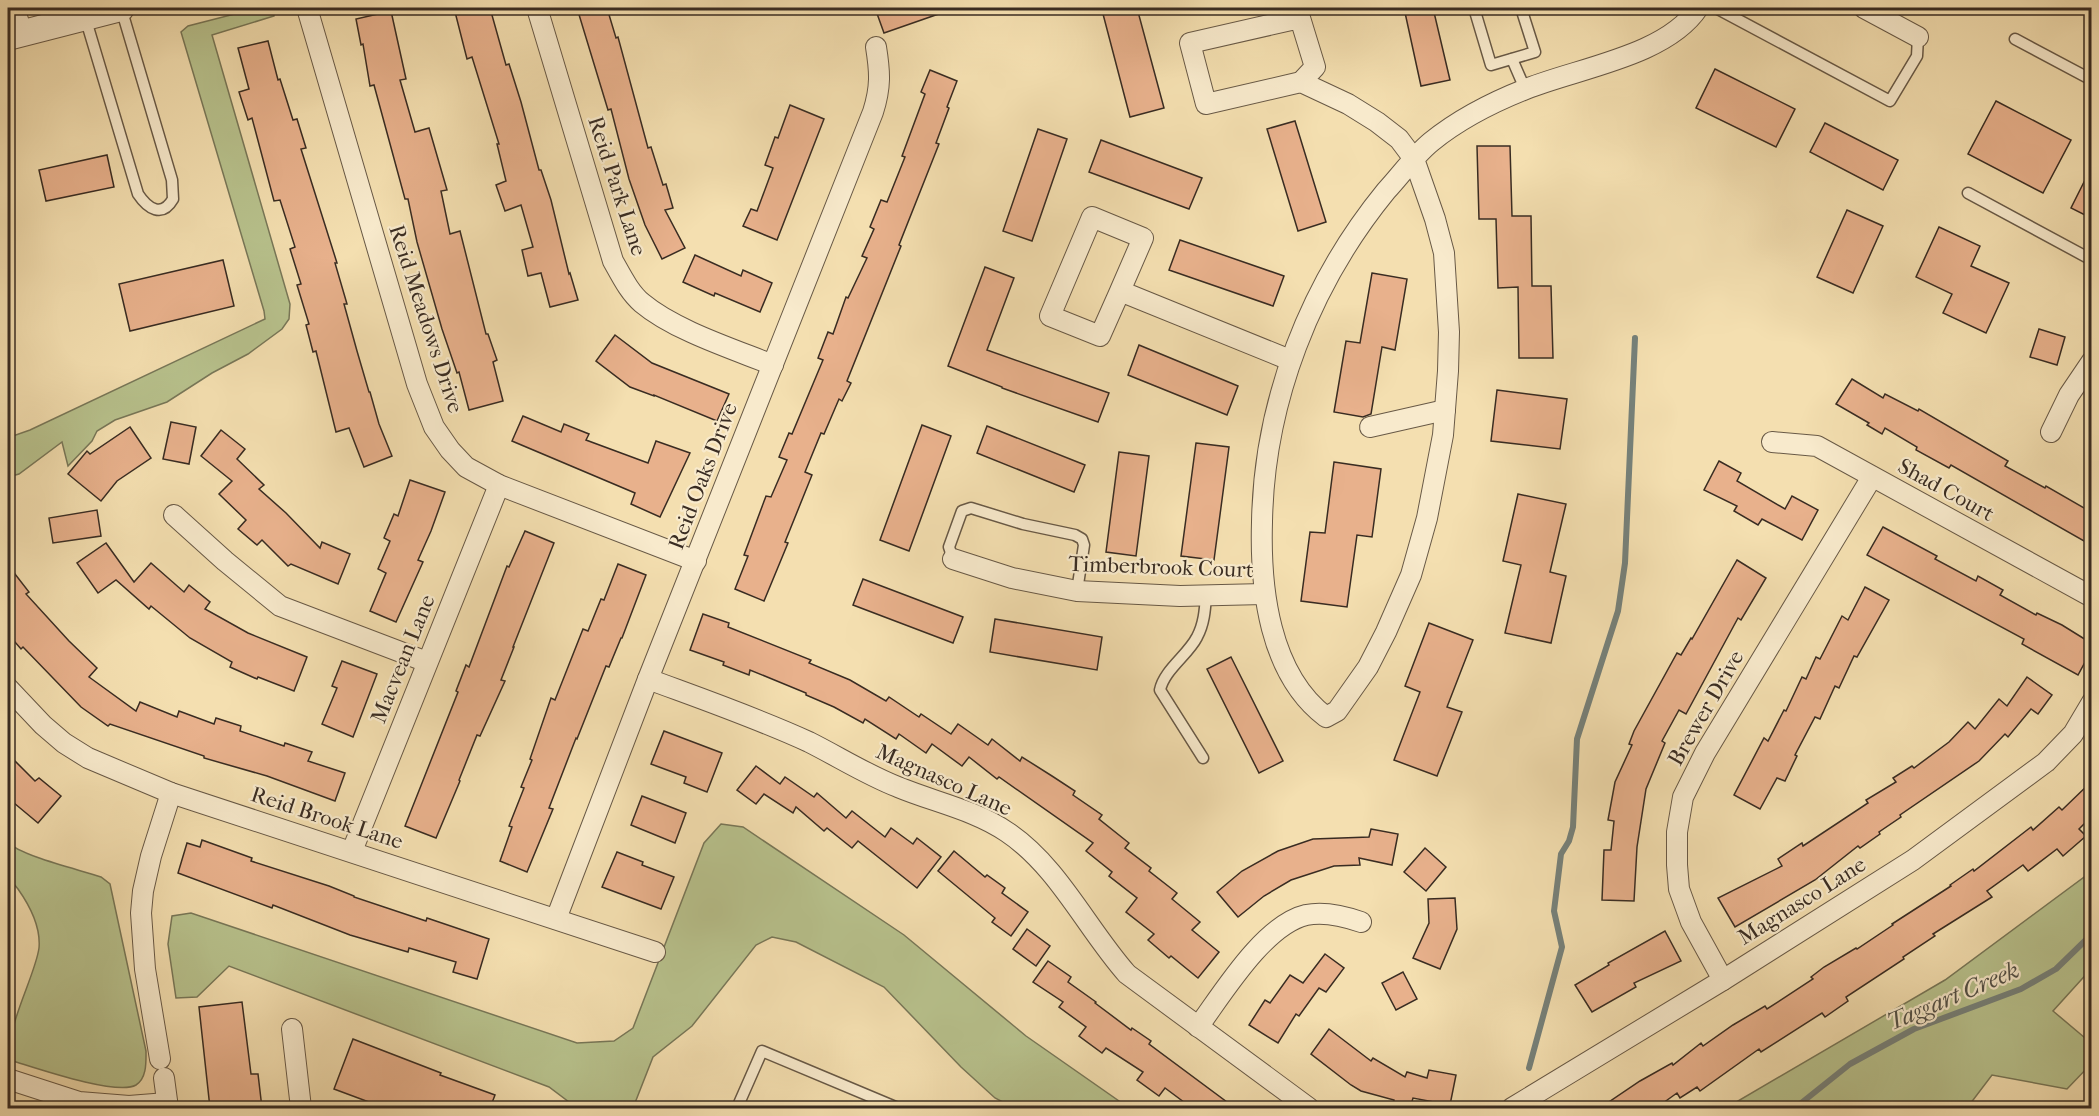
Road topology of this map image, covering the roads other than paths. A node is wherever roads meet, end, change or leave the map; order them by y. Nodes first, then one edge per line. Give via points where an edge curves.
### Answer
1 (14, 8) edge
2 (121, 8) edge
3 (307, 8) edge
4 (537, 8) edge
5 (1474, 8) edge
6 (1521, 8) edge
7 (1698, 8) edge
8 (1716, 8) edge
9 (1864, 8) edge
10 (85, 16) junction
11 (15, 34) edge
12 (1918, 37) joint
13 (2015, 39) dead end
14 (876, 47) dead end
15 (1512, 59) junction
16 (2091, 80) edge
17 (1301, 82) junction
18 (1526, 89) junction
19 (1414, 159) junction
20 (1968, 193) dead end
21 (2091, 260) edge
22 (1120, 291) junction
23 (1290, 360) junction
24 (2091, 361) edge
25 (772, 365) junction
26 (1445, 410) junction
27 (1370, 427) dead end
28 (2051, 432) dead end
29 (1772, 442) dead end
30 (1872, 477) junction
31 (499, 485) junction
32 (174, 514) dead end
33 (953, 559) joint
34 (696, 561) junction
35 (1077, 591) junction
36 (1264, 594) junction
37 (1206, 596) junction
38 (2091, 597) edge
39 (427, 662) junction
40 (648, 679) junction
41 (8, 688) edge
42 (2091, 702) edge
43 (1203, 758) dead end
44 (171, 793) junction
45 (352, 851) junction
46 (556, 920) junction
47 (1361, 922) dead end
48 (655, 952) dead end
49 (1723, 980) junction
50 (1198, 1027) junction
51 (292, 1029) dead end
52 (8, 1079) edge
53 (167, 1106) edge
54 (301, 1108) edge
55 (737, 1108) edge
56 (898, 1108) edge
57 (1309, 1108) edge
58 (1512, 1108) edge

1 - 11 street
2 - 10 street
2 - 10 lane via 172,180 173,199 165,209 147,206 138,194
3 - 31 street, Reid Meadows Drive via 417,384 434,427 466,467
4 - 25 street, Reid Park Lane via 613,261 625,284 640,302 659,315
5 - 15 lane via 1491,65
6 - 15 lane via 1534,52
7 - 18 street via 1677,31 1642,48
8 - 12 lane via 1890,100 1917,57
9 - 12 street
10 - 11 street
13 - 16 lane
14 - 25 street, Reid Oaks Drive via 879,94
15 - 18 lane
17 - 17 street via 1206,104 1190,43 1300,18 1315,67
17 - 19 street via 1377,122 1399,139
18 - 19 street via 1451,128
19 - 23 street via 1363,222 1335,265
19 - 26 street via 1444,253 1449,332
20 - 21 lane
22 - 22 street via 1100,336 1050,316 1092,217 1143,238
22 - 23 street
23 - 36 street via 1279,394 1263,483
24 - 28 street
25 - 34 street, Reid Oaks Drive
26 - 27 street
26 - 36 street via 1427,518 1411,575 1368,667 1337,711 1326,717 1311,705 1286,665
29 - 30 street, Shad Court via 1817,446
30 - 38 street, Shad Court
30 - 49 street, Brewer Drive via 1711,743 1683,797 1677,832 1679,889 1691,922
31 - 34 street, Reid Meadows Drive
31 - 39 street, Macvean Lane
32 - 39 street via 280,606
33 - 35 street, Timberbrook Court via 1012,578
33 - 35 lane via 949,547 962,511 971,508 1082,539
34 - 40 street, Reid Oaks Drive
35 - 37 street, Timberbrook Court
36 - 37 street, Timberbrook Court
37 - 43 lane via 1197,637 1162,681 1160,690
39 - 45 street, Macvean Lane
40 - 46 street, Reid Oaks Drive
40 - 50 street, Magnasco Lane via 809,742 898,787 970,813 1007,832 1053,875 1106,951 1127,974
41 - 44 street, Reid Brook Lane via 43,725 72,748
42 - 49 street, Magnasco Lane via 2073,734 2046,762 1913,860
44 - 45 street, Reid Brook Lane
44 - 53 street via 151,856 141,913 145,969
45 - 46 street, Reid Brook Lane
46 - 48 street, Reid Brook Lane
47 - 50 street via 1341,915 1306,915 1277,929 1255,951
49 - 58 street, Magnasco Lane
50 - 57 street, Magnasco Lane
51 - 54 street
52 - 53 street via 78,1102
55 - 56 lane via 762,1051

